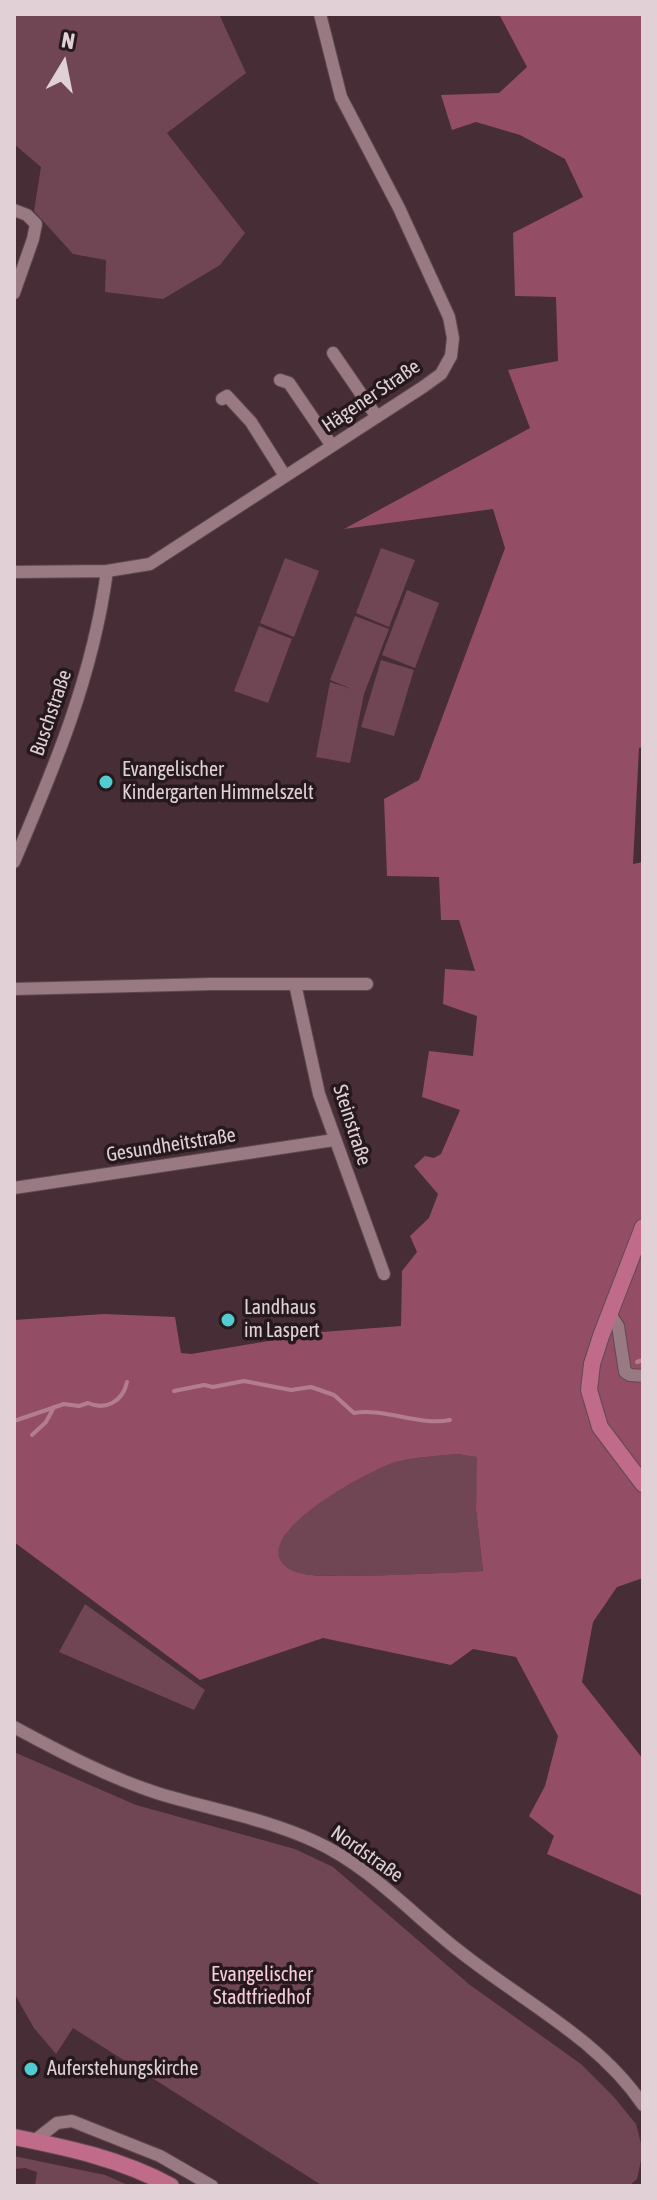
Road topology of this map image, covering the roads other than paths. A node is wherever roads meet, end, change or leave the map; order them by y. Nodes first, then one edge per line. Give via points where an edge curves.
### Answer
1 (320, 14) edge
2 (14, 210) edge
3 (14, 293) edge
4 (333, 353) dead end
5 (280, 380) dead end
6 (222, 399) dead end
7 (377, 417) junction
8 (332, 446) junction
9 (285, 476) junction
10 (107, 571) junction
11 (14, 572) edge
12 (14, 862) edge
13 (295, 984) junction
14 (367, 984) dead end
15 (14, 989) edge
16 (334, 1140) junction
17 (14, 1188) edge
18 (643, 1227) edge
19 (384, 1274) dead end
20 (610, 1314) junction
21 (643, 1376) edge
22 (643, 1484) edge
23 (14, 1727) edge
24 (643, 2105) edge
25 (14, 2137) edge
26 (34, 2141) junction
27 (171, 2186) edge
28 (212, 2186) edge

1 - 7 street, Hägener Straße via 341,97 438,289 453,338 441,374
2 - 3 street via 36,227
4 - 7 street
5 - 8 street via 289,383
6 - 9 street via 227,396 251,422
7 - 8 street, Hägener Straße
8 - 9 street, Hägener Straße
9 - 10 street, Hägener Straße via 167,555 132,569
10 - 11 street, Hägener Straße
10 - 12 street, Buschstraße via 87,675
13 - 14 street
13 - 15 street
13 - 16 street, Steinstraße
16 - 17 street, Gesundheitstraße
16 - 19 street, Steinstraße
18 - 20 main road
20 - 21 street via 618,1326 625,1372
20 - 22 main road via 592,1364 592,1406 600,1427
23 - 24 street, Nordstraße via 106,1773 286,1829 337,1854 598,2053
25 - 26 main road
26 - 27 main road via 97,2154
26 - 28 street via 57,2123 72,2121 160,2156

